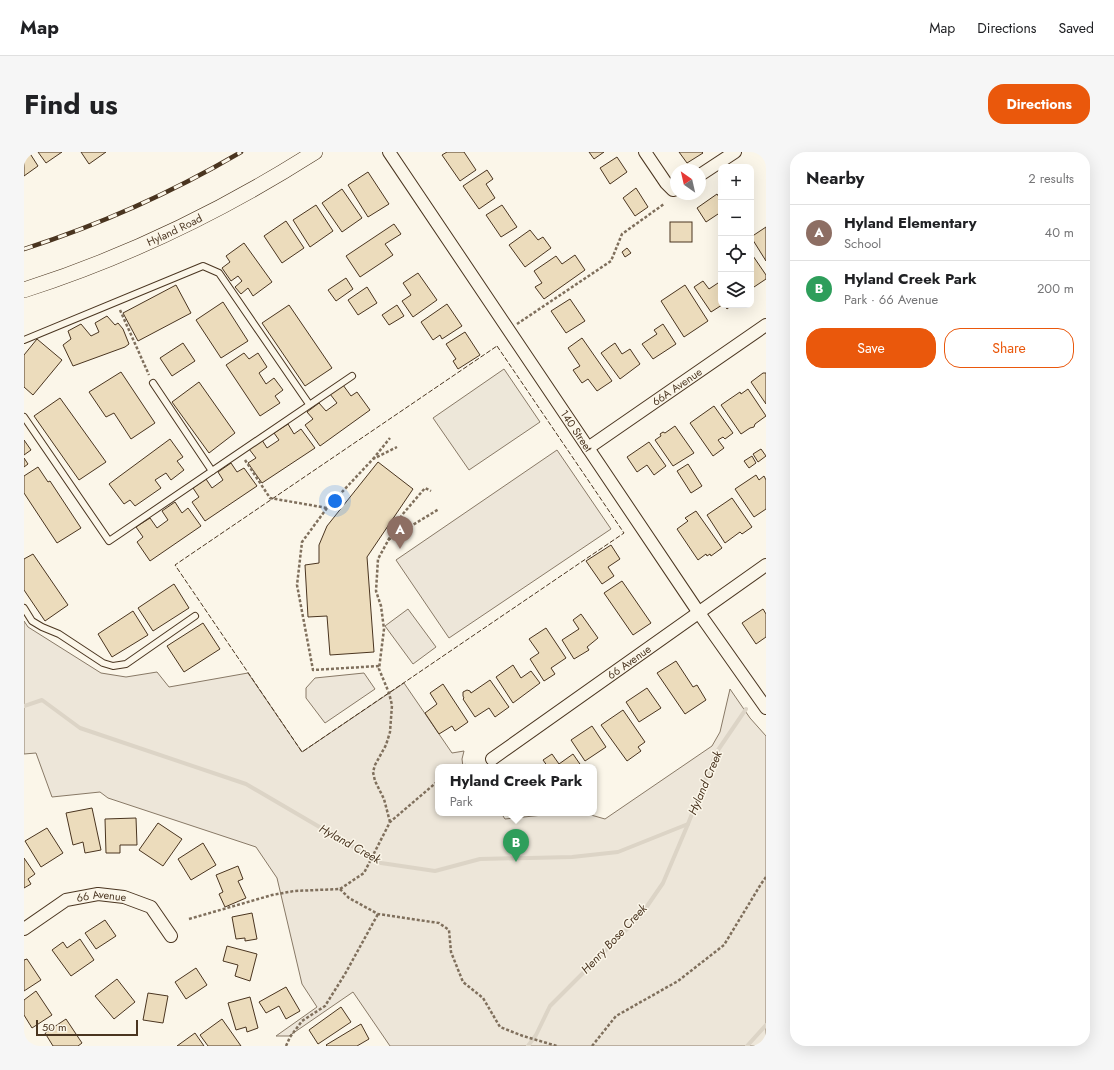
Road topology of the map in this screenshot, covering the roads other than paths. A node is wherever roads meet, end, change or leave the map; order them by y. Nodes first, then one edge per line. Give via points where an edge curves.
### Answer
1 (315, 152) edge
2 (389, 152) edge
3 (645, 152) edge
4 (735, 152) edge
5 (706, 172) edge
6 (670, 186) edge
7 (24, 290) edge
8 (766, 325) edge
9 (24, 340) edge
10 (352, 376) dead end
11 (153, 383) road end
12 (310, 404) junction
13 (24, 417) edge
14 (588, 448) junction
15 (212, 471) junction
16 (766, 565) edge
17 (24, 608) edge
18 (699, 613) junction
19 (195, 616) dead end
20 (765, 707) edge
21 (492, 759) dead end
22 (24, 929) edge
23 (171, 936) dead end

1 - 7 street, Hyland Road via 242,196 175,231 99,263
2 - 14 street, 140 Street
3 - 6 street
4 - 5 street
8 - 14 street, 66A Avenue
9 - 12 lane via 203,266 219,273
10 - 12 lane
11 - 15 lane
12 - 15 lane
13 - 15 lane via 109,541
14 - 18 street, 140 Street
16 - 18 street, 66 Avenue
17 - 19 lane via 32,620 42,627 59,634 104,663 113,666 126,664
18 - 20 street, 140 Street
18 - 21 street, 66 Avenue
22 - 23 street, 66 Avenue via 66,900 98,894 124,897 151,907

